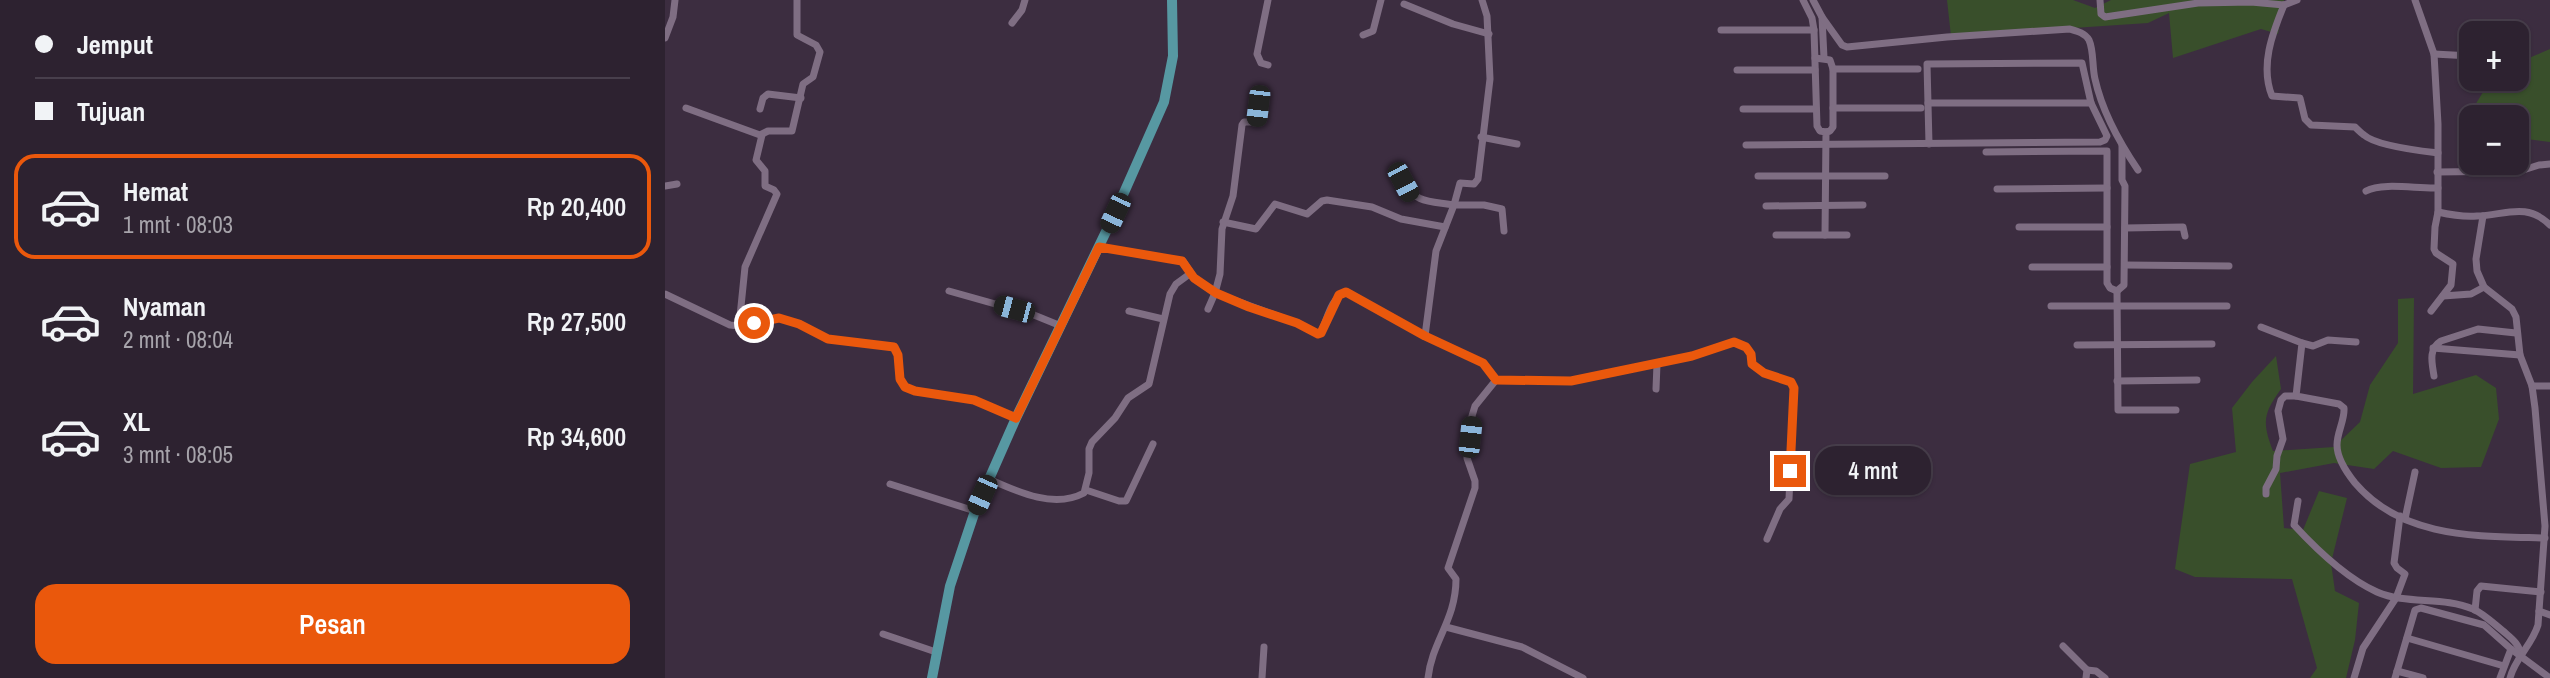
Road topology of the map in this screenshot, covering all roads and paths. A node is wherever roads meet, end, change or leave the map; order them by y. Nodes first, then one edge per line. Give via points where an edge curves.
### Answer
1 (675, 0) edge
2 (797, 0) edge
3 (1025, 0) edge
4 (1172, 0) edge
5 (1268, 0) edge
6 (1381, 0) edge
7 (1482, 0) edge
8 (1803, 0) edge
9 (1812, 0) edge
10 (2100, 0) edge
11 (2297, 0) edge
12 (2415, 0) edge
13 (1404, 4) dead end
14 (2284, 5) junction
15 (1822, 17) junction
16 (1012, 23) dead end
17 (1721, 30) dead end
18 (1814, 30) junction
19 (1489, 34) junction
20 (1363, 35) dead end
21 (665, 38) edge
22 (2434, 54) junction
23 (2459, 55) edge
24 (1815, 58) junction
25 (1824, 58) junction
26 (1268, 65) dead end
27 (1833, 69) junction
28 (1918, 69) dead end
29 (1737, 70) dead end
30 (1815, 70) junction
31 (801, 97) junction
32 (2091, 103) junction
33 (1258, 106) dead end
34 (1924, 106) junction
35 (686, 108) dead end
36 (1833, 108) junction
37 (760, 109) dead end
38 (1743, 109) dead end
39 (1816, 109) junction
40 (1826, 132) junction
41 (762, 135) junction
42 (1481, 137) junction
43 (1517, 144) dead end
44 (1929, 144) junction
45 (1746, 145) dead end
46 (1826, 145) junction
47 (2122, 146) junction
48 (1986, 152) dead end
49 (2438, 153) junction
50 (2550, 164) edge
51 (2138, 170) dead end
52 (2437, 172) junction
53 (1759, 176) dead end
54 (1826, 176) junction
55 (1885, 176) dead end
56 (2122, 180) junction
57 (1403, 182) dead end
58 (677, 184) dead end
59 (2107, 184) junction
60 (665, 186) edge
61 (2438, 188) junction
62 (1997, 189) dead end
63 (2366, 191) dead end
64 (1454, 205) junction
65 (1826, 205) junction
66 (1863, 205) dead end
67 (1766, 206) dead end
68 (2438, 212) junction
69 (2483, 216) junction
70 (1223, 222) junction
71 (2550, 225) edge
72 (1445, 227) junction
73 (2019, 227) dead end
74 (2107, 227) junction
75 (2125, 228) junction
76 (1504, 231) dead end
77 (1776, 235) dead end
78 (1825, 235) junction
79 (1847, 235) dead end
80 (2185, 236) dead end
81 (1099, 247) junction
82 (2125, 265) junction
83 (2229, 266) dead end
84 (2032, 267) dead end
85 (2107, 267) junction
86 (1191, 273) junction
87 (2484, 287) junction
88 (2117, 290) junction
89 (949, 291) dead end
90 (1216, 293) junction
91 (665, 294) edge
92 (2443, 296) junction
93 (2051, 306) dead end
94 (2117, 306) junction
95 (2227, 306) dead end
96 (1208, 309) dead end
97 (1129, 311) dead end
98 (2431, 311) dead end
99 (1163, 319) junction
100 (739, 326) junction
101 (1061, 326) junction
102 (2261, 327) dead end
103 (2516, 333) junction
104 (1425, 336) junction
105 (2356, 342) dead end
106 (2302, 343) junction
107 (2212, 344) dead end
108 (2077, 345) dead end
109 (2117, 345) junction
110 (2434, 348) junction
111 (2520, 355) junction
112 (1657, 364) junction
113 (2434, 376) dead end
114 (1496, 380) junction
115 (2117, 380) junction
116 (2197, 380) dead end
117 (2532, 386) junction
118 (2550, 386) edge
119 (1656, 389) dead end
120 (2296, 396) junction
121 (2176, 411) dead end
122 (1016, 418) junction
123 (1153, 444) dead end
124 (2415, 472) dead end
125 (2550, 476) edge
126 (2540, 477) junction
127 (989, 479) junction
128 (890, 484) dead end
129 (1086, 490) junction
130 (2266, 494) dead end
131 (2298, 501) dead end
132 (975, 512) junction
133 (2402, 517) junction
134 (2545, 538) junction
135 (1767, 539) dead end
136 (2541, 592) junction
137 (2396, 598) junction
138 (2475, 610) junction
139 (2539, 611) junction
140 (2550, 615) edge
141 (1446, 626) junction
142 (883, 634) dead end
143 (2407, 638) junction
144 (2063, 646) dead end
145 (1264, 647) dead end
146 (2511, 649) junction
147 (936, 652) junction
148 (2521, 656) junction
149 (2504, 666) junction
150 (2086, 674) edge
151 (2396, 674) edge
152 (932, 678) edge
153 (1262, 678) edge
154 (1428, 678) edge
155 (1583, 678) edge
156 (2105, 678) edge
157 (2354, 678) edge
158 (2423, 678) edge
159 (2500, 678) edge
160 (2510, 678) edge
161 (2550, 678) edge

1 - 21 street
2 - 31 street via 797,35 820,52
3 - 16 street
4 - 81 main road via 1173,56 1164,102
5 - 26 street via 1257,54
6 - 20 street via 1373,31
7 - 19 street
8 - 18 street
9 - 15 street
10 - 14 street via 2105,17 2227,1
11 - 14 street
12 - 22 street
13 - 19 street
14 - 49 street via 2270,39 2272,96 2300,98 2305,120 2311,125 2355,127 2367,138 2402,150
15 - 25 street
15 - 47 street via 1847,47 2070,29 2081,32 2088,39 2095,81
17 - 18 street
18 - 24 street
19 - 42 street via 1490,79
22 - 23 street
22 - 49 street
24 - 25 street
24 - 30 street
25 - 27 street via 1831,60
27 - 28 street
27 - 36 street
29 - 30 street
30 - 39 street
31 - 37 street via 768,94
31 - 41 street via 792,131
32 - 34 street
32 - 34 street via 2082,63 1927,64
32 - 44 street via 2107,136 2105,141
33 - 70 street via 1255,122 1242,125 1233,196
34 - 36 street
34 - 44 street
35 - 41 street
36 - 40 street via 1833,127
38 - 39 street
39 - 40 street via 1817,127
40 - 46 street
41 - 100 street via 755,160 765,171 765,186 776,194 745,267
42 - 43 street
42 - 64 street via 1478,179 1474,184 1460,183
44 - 46 street
45 - 46 street
46 - 54 street
47 - 51 street
47 - 56 street
48 - 59 street via 2106,151
49 - 52 street
50 - 52 street via 2520,171
52 - 61 street
53 - 54 street
54 - 55 street
54 - 65 street
56 - 59 street
56 - 75 street
57 - 64 street via 1417,199
58 - 60 street
59 - 62 street
59 - 74 street
61 - 63 street via 2381,186
61 - 68 street
64 - 72 street
64 - 76 street via 1502,209
65 - 66 street
65 - 67 street
65 - 78 street
68 - 69 street
68 - 92 street via 2434,249 2453,264 2451,285
69 - 71 street via 2531,212
69 - 87 street via 2476,263
70 - 72 street via 1255,229 1275,204 1305,214 1327,200
70 - 90 street
72 - 104 street via 1434,263
73 - 74 street
74 - 85 street
75 - 80 street via 2183,227
75 - 82 street
77 - 78 street
78 - 79 street
81 - 86 street via 1178,259
81 - 101 main road
82 - 83 street
82 - 88 street via 2124,285
84 - 85 street
85 - 88 street via 2107,283
86 - 90 street
86 - 99 street via 1176,284
87 - 92 street via 2470,294
87 - 103 street via 2512,309
88 - 94 street
89 - 101 street
90 - 96 street
90 - 104 street via 1318,334 1339,295 1346,292
91 - 100 street via 723,323
92 - 98 street
93 - 94 street
94 - 95 street
94 - 109 street
97 - 99 street
99 - 129 street via 1149,384 1128,398 1092,442
100 - 122 street via 779,318 828,339 894,347 905,387 974,400
101 - 122 main road
102 - 106 street
103 - 110 street via 2478,329 2441,341
103 - 111 street
104 - 114 street via 1483,363
105 - 106 street
106 - 120 street
107 - 109 street
108 - 109 street
109 - 115 street
110 - 111 street
110 - 113 street
111 - 117 street
112 - 114 street via 1571,381
112 - 119 street
112 - 135 street via 1734,342 1746,347 1757,369 1791,382 1789,499
114 - 141 street via 1472,416 1467,458 1475,488 1448,568 1456,579 1456,589
115 - 116 street
115 - 121 street via 2118,410
117 - 118 street
117 - 126 street
120 - 130 street via 2285,396 2279,404 2283,439
120 - 133 street via 2342,406 2345,411 2337,444 2345,471 2375,505
122 - 127 main road
123 - 129 street via 1126,500
124 - 133 street
125 - 126 street
126 - 134 street
127 - 129 street via 1055,500 1069,500
127 - 132 main road
128 - 132 street
131 - 137 street via 2293,522 2297,528 2346,572 2374,591
132 - 147 main road via 950,586
133 - 134 street via 2460,535
133 - 137 street via 2395,563 2405,574
134 - 136 street
136 - 138 street via 2481,586
136 - 139 street
137 - 138 street
137 - 157 street via 2363,648
138 - 148 street via 2519,646
139 - 140 street
139 - 148 street via 2534,638
141 - 154 street
141 - 155 street via 1533,651
142 - 147 street
143 - 146 street via 2415,610 2421,608 2484,625
143 - 149 street
143 - 151 street
144 - 150 street
145 - 153 street
146 - 148 street
146 - 149 street
147 - 152 main road
148 - 160 street
148 - 161 street
149 - 159 street
150 - 156 street via 2096,671
151 - 158 street

